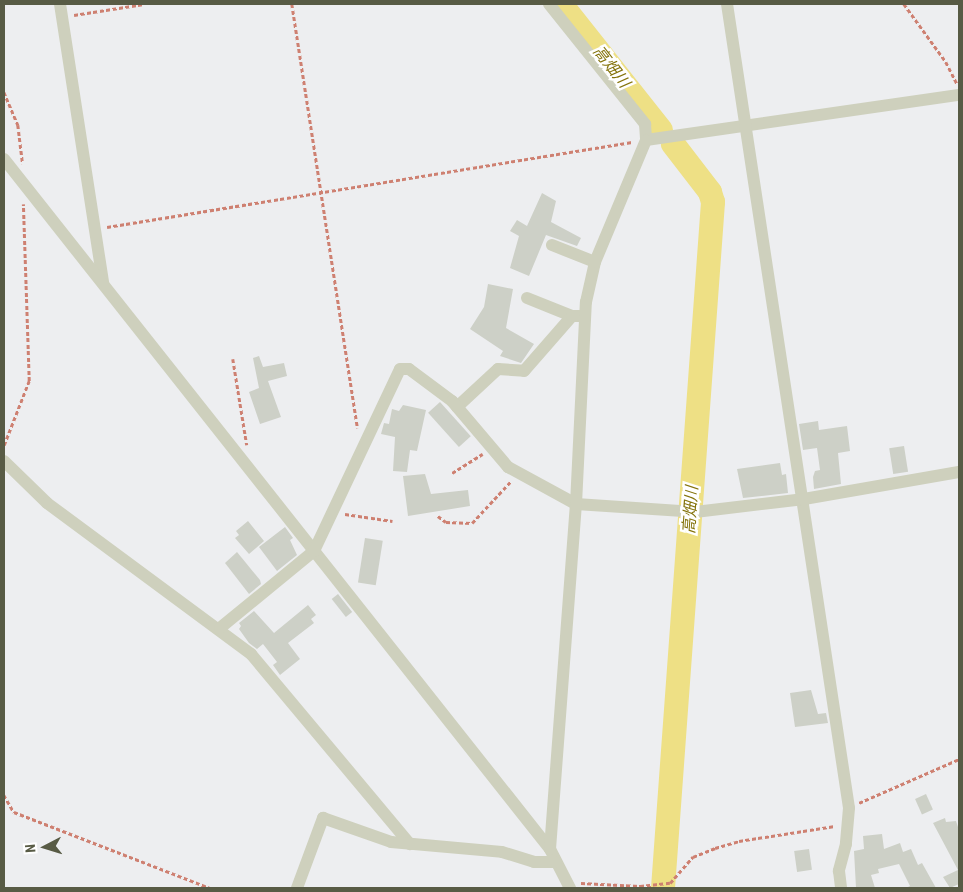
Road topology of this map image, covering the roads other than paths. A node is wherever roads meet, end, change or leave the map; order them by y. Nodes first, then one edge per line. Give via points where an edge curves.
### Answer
1 (60, 4) edge
2 (549, 4) edge
3 (727, 4) edge
4 (959, 95) edge
5 (746, 126) junction
6 (646, 140) junction
7 (4, 159) edge
8 (552, 245) dead end
9 (595, 262) junction
10 (103, 286) junction
11 (528, 298) dead end
12 (578, 316) junction
13 (457, 407) junction
14 (4, 461) edge
15 (959, 472) edge
16 (804, 499) junction
17 (576, 504) junction
18 (314, 551) junction
19 (220, 628) junction
20 (410, 844) junction
21 (550, 849) junction
22 (556, 862) junction
23 (569, 887) edge
24 (297, 888) edge
25 (841, 888) edge

1 - 10 street
2 - 6 street via 645,124
3 - 5 street
4 - 5 street
5 - 6 street
5 - 16 street
6 - 9 street
7 - 10 street
8 - 9 street
9 - 12 street
10 - 18 street
11 - 12 street via 543,307
12 - 13 street via 524,371 498,370
12 - 17 street
13 - 17 street via 518,473
13 - 18 street via 410,369 400,369
14 - 19 street via 47,503
15 - 16 street
16 - 17 street via 690,512
16 - 25 street via 849,808 839,871
17 - 21 street
18 - 19 street
18 - 21 street
19 - 20 street via 251,654
20 - 22 street via 502,852 534,862
20 - 24 street via 391,842 323,818
21 - 22 street
22 - 23 street

